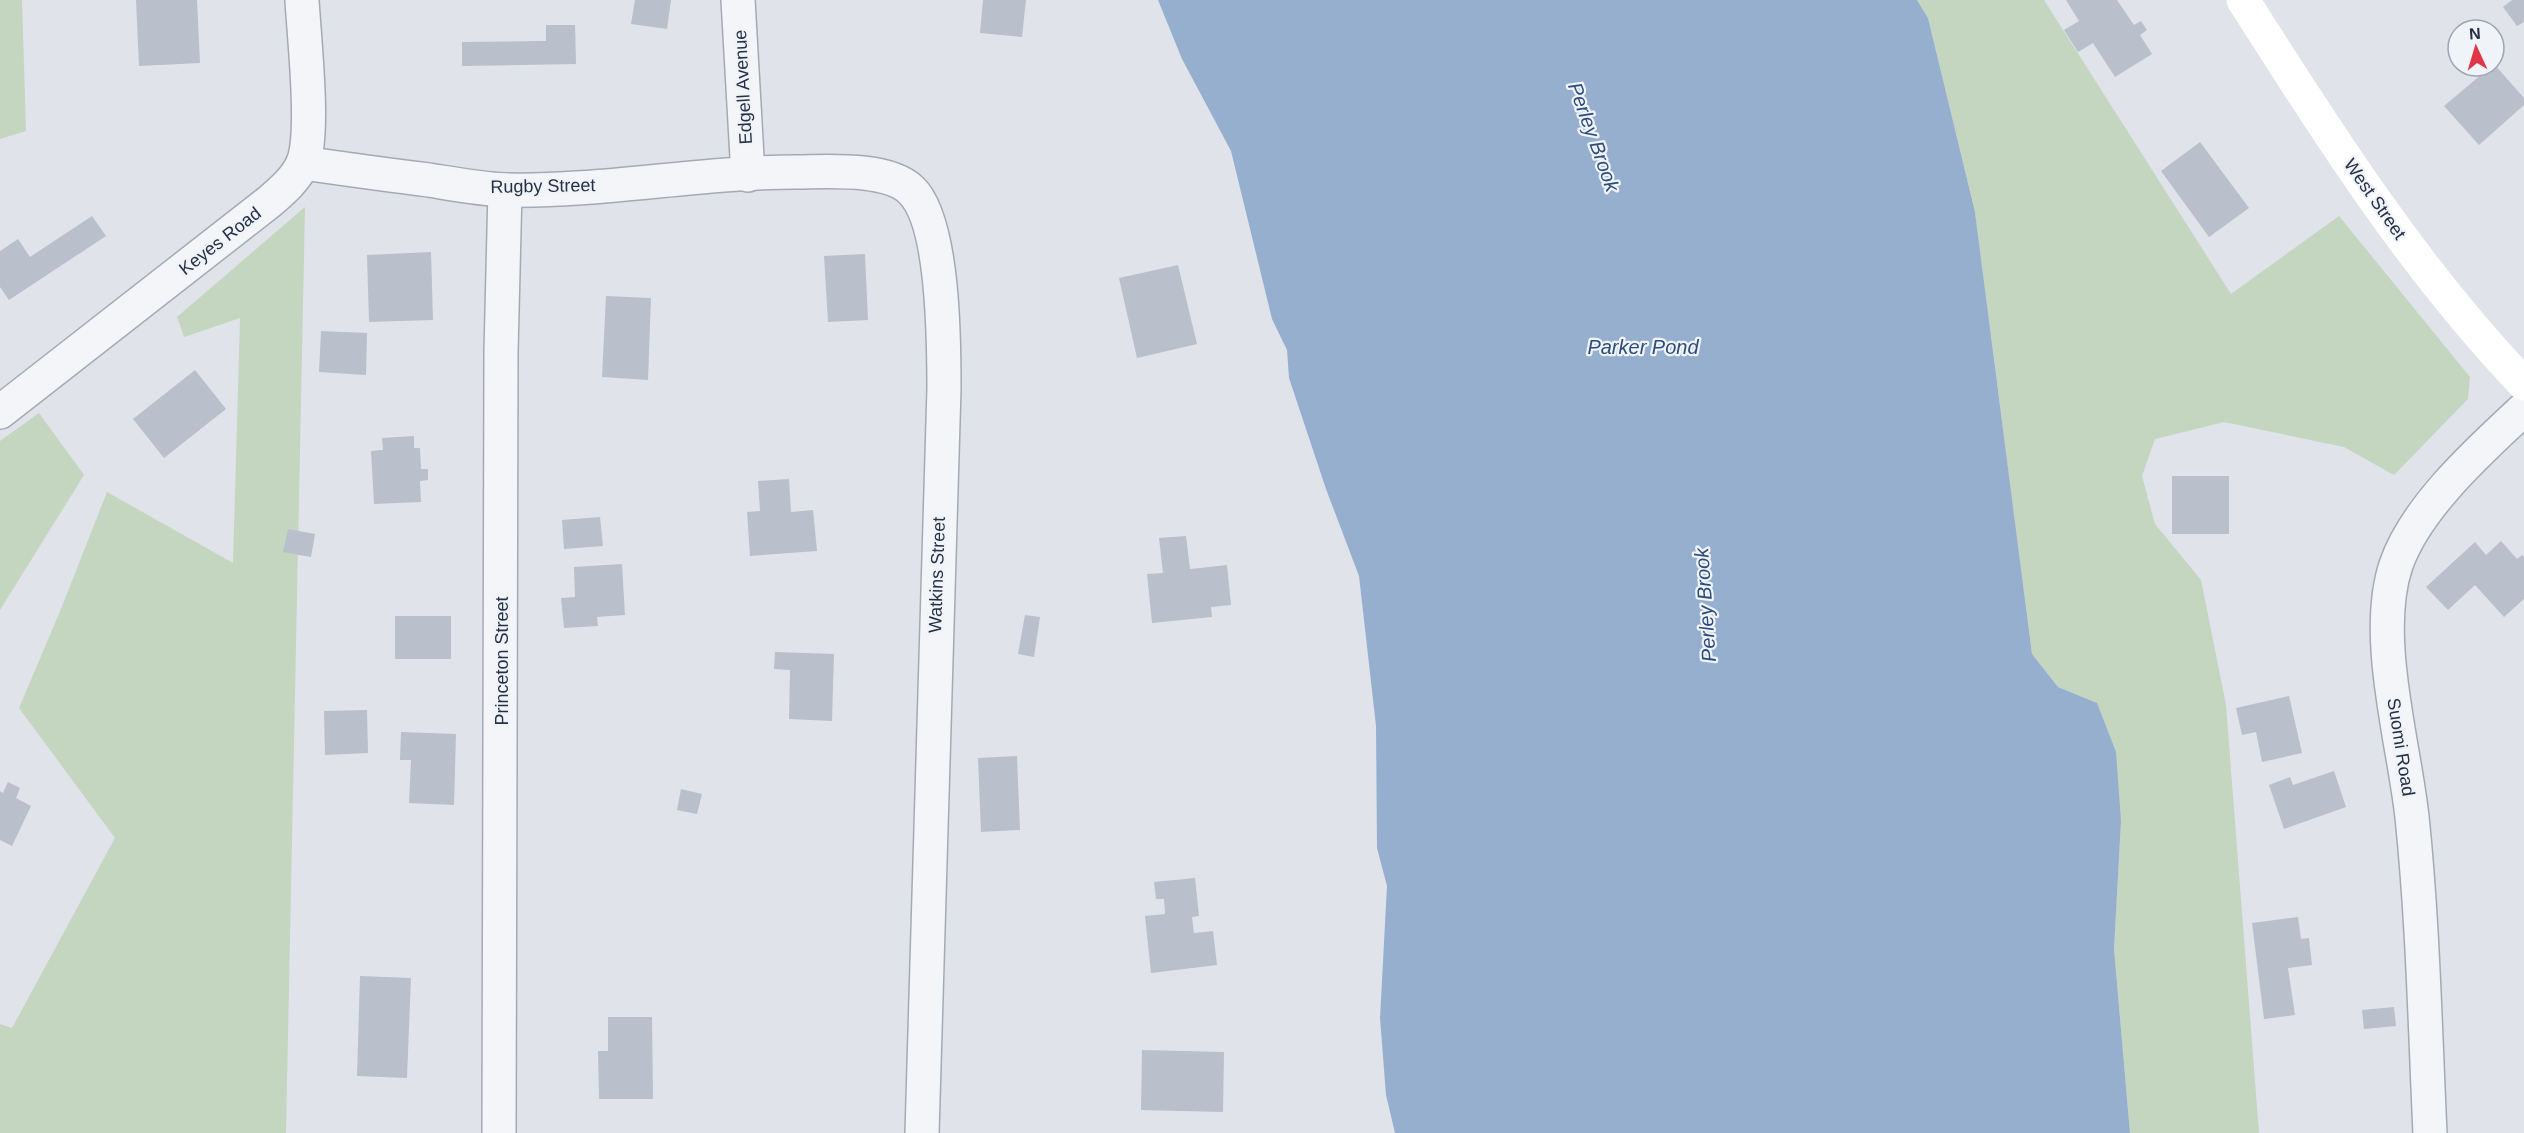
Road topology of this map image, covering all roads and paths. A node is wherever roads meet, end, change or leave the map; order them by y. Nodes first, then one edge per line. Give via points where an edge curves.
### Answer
1 (302, 0) edge
2 (738, 0) edge
3 (2243, 0) edge
4 (303, 163) junction
5 (748, 175) junction
6 (505, 190) junction
7 (2522, 378) edge
8 (2524, 409) edge
9 (0, 412) edge
10 (499, 1133) edge
11 (922, 1133) edge
12 (2430, 1133) edge

1 - 4 street, Keyes Road via 307,130
2 - 5 street, Edgell Avenue
3 - 7 main road, West Street via 2378,205 2462,316
4 - 6 street, Rugby Street
4 - 9 street, Keyes Road via 270,202
5 - 6 street, Rugby Street
5 - 11 street, Watkins Street via 843,172 889,178 911,190 918,202 937,267 944,388
6 - 10 street, Princeton Street
8 - 12 street, Suomi Road via 2476,454 2428,510 2409,537 2396,566 2390,594 2392,690 2412,815 2420,907

